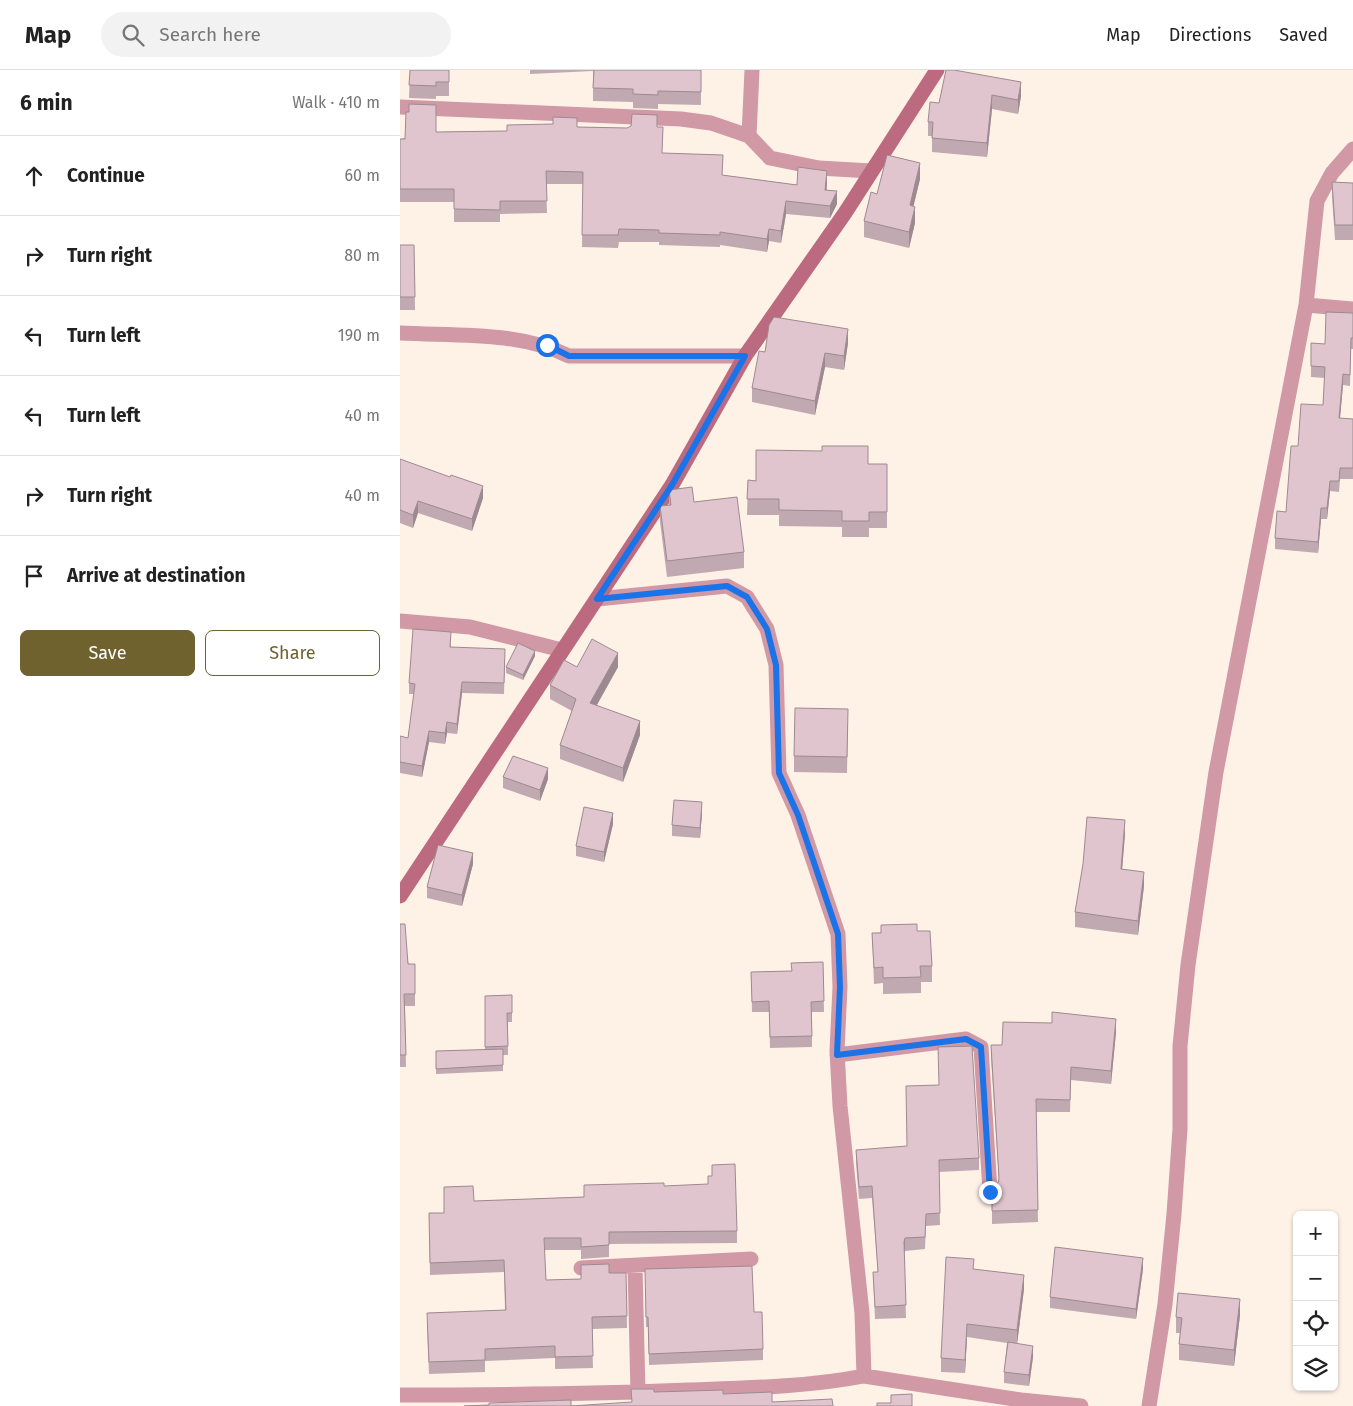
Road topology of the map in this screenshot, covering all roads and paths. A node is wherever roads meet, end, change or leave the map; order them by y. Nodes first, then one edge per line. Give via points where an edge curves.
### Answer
1 (752, 70) edge
2 (938, 70) edge
3 (400, 108) edge
4 (749, 136) junction
5 (1353, 149) edge
6 (871, 171) junction
7 (1306, 305) junction
8 (1353, 308) edge
9 (400, 334) edge
10 (745, 356) junction
11 (597, 599) junction
12 (400, 621) edge
13 (562, 650) junction
14 (400, 896) edge
15 (837, 1055) junction
16 (990, 1192) edge
17 (751, 1259) dead end
18 (635, 1266) junction
19 (581, 1268) edge
20 (864, 1376) junction
21 (638, 1393) junction
22 (400, 1395) edge
23 (585, 1399) edge
24 (1081, 1406) edge
25 (1149, 1406) edge

1 - 4 street
2 - 6 street
3 - 4 street via 681,119 711,122
4 - 6 street via 770,158 819,168
5 - 7 street via 1332,173 1317,200
6 - 10 street via 846,213
7 - 8 street
7 - 25 street via 1216,772 1188,965 1180,1046 1180,1129 1174,1214 1165,1304
9 - 10 street via 508,339 547,345 569,356
10 - 11 street via 672,485
11 - 13 street
11 - 15 street via 727,586 747,597 767,629 776,665 779,773 798,815 838,934
12 - 13 street via 470,627
13 - 14 street
15 - 16 street via 966,1039 981,1047
15 - 20 street via 862,1313
17 - 18 street
18 - 19 street
18 - 21 street
20 - 21 street via 835,1381
20 - 24 street
21 - 23 street
22 - 23 street

